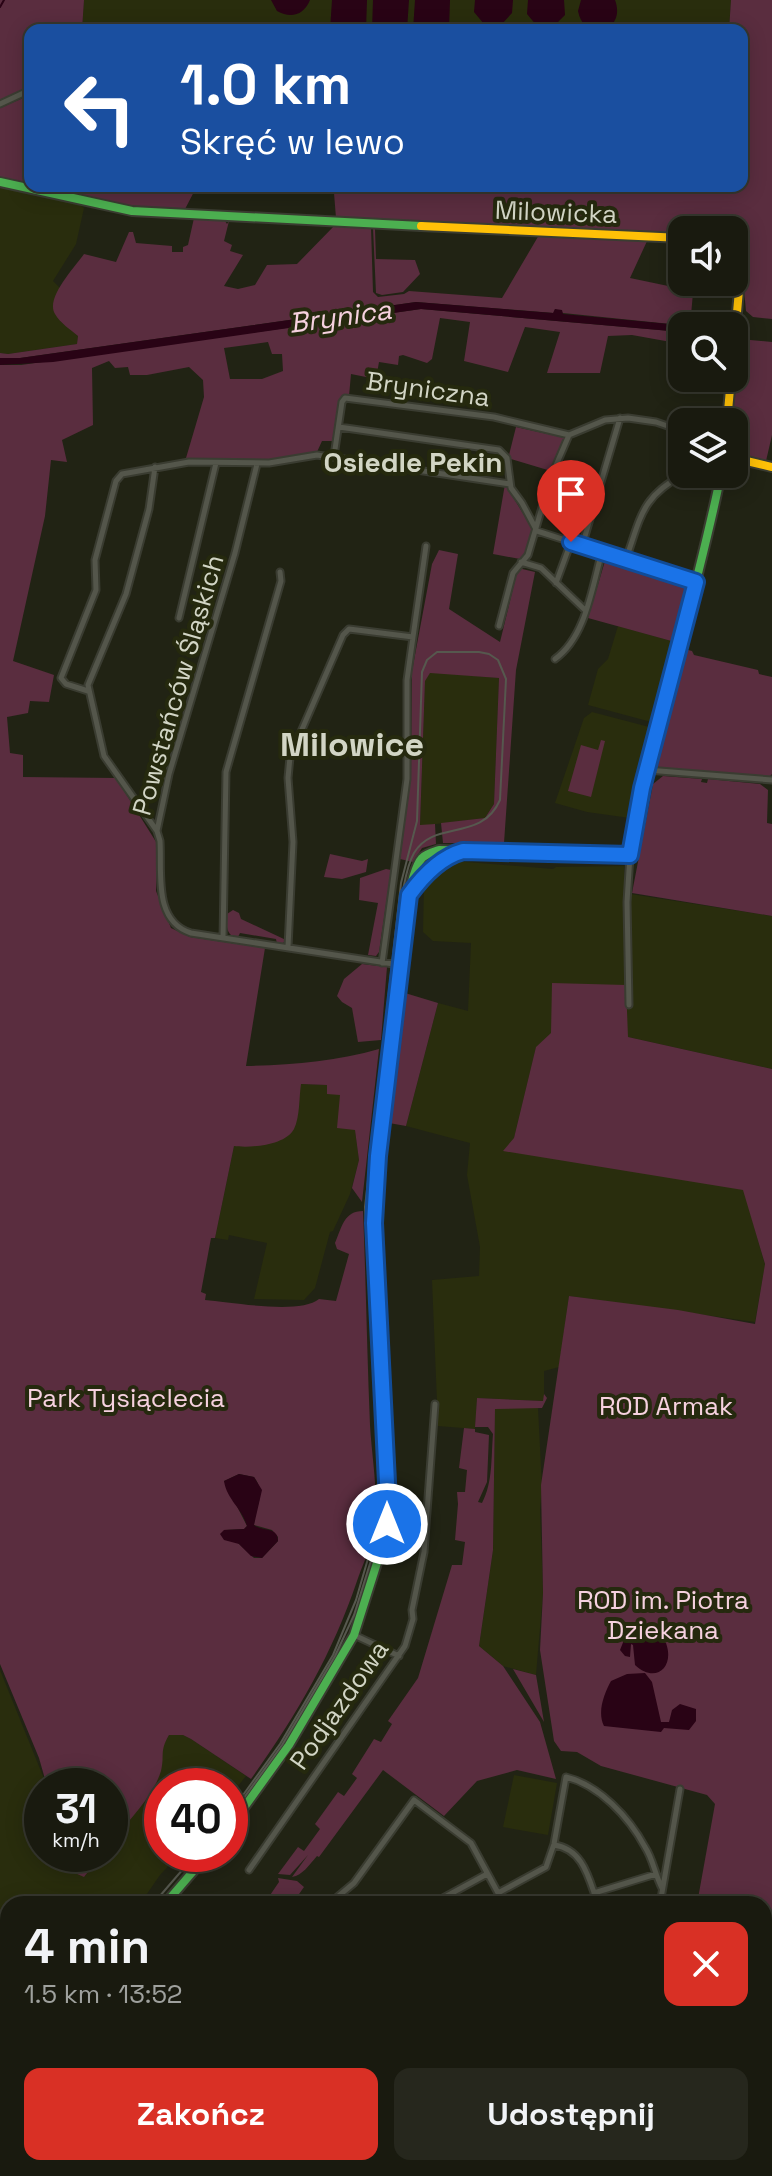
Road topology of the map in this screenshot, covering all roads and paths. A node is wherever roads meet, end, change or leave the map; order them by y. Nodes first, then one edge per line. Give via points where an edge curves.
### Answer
1 (24, 93) edge
2 (0, 104) edge
3 (0, 182) edge
4 (24, 187) edge
5 (46, 192) edge
6 (668, 237) edge
7 (620, 418) junction
8 (668, 426) edge
9 (339, 427) junction
10 (569, 435) junction
11 (334, 456) junction
12 (748, 461) edge
13 (216, 463) junction
14 (257, 464) junction
15 (155, 467) junction
16 (772, 467) edge
17 (668, 483) edge
18 (510, 484) junction
19 (718, 488) edge
20 (537, 531) junction
21 (571, 542) junction
22 (426, 546) dead end
23 (582, 546) junction
24 (602, 552) junction
25 (626, 559) junction
26 (521, 562) junction
27 (280, 572) dead end
28 (696, 582) junction
29 (556, 583) junction
30 (585, 610) junction
31 (179, 618) dead end
32 (499, 626) dead end
33 (413, 637) junction
34 (555, 659) dead end
35 (88, 691) junction
36 (647, 770) junction
37 (772, 780) edge
38 (157, 831) junction
39 (463, 851) junction
40 (630, 855) junction
41 (409, 895) junction
42 (223, 938) junction
43 (288, 947) junction
44 (382, 963) junction
45 (400, 965) junction
46 (629, 1005) dead end
47 (435, 1404) dead end
48 (354, 1635) junction
49 (399, 1656) junction
50 (680, 1789) dead end
51 (248, 1802) edge
52 (554, 1844) junction
53 (249, 1870) dead end
54 (192, 1872) edge
55 (487, 1874) junction
56 (656, 1874) junction
57 (662, 1888) junction
58 (498, 1893) junction
59 (594, 1893) junction
60 (172, 1895) edge
61 (339, 1896) edge
62 (447, 1896) edge
63 (500, 1896) edge
64 (595, 1896) edge
65 (661, 1896) edge

1 - 2 street
3 - 4 street, Milowicka
5 - 6 street, Milowicka via 165,214
7 - 8 street
7 - 10 street
7 - 23 street
9 - 10 street, Bryniczna via 345,398 494,417
9 - 11 street, Bryniczna
9 - 18 street via 494,448 507,458
10 - 20 street
11 - 14 street
11 - 18 street
12 - 16 street
13 - 14 street
13 - 15 street
13 - 31 street, Powstańców Śląskich
14 - 38 street, Powstańców Śląskich
15 - 35 street via 126,594
15 - 35 street via 118,476 95,560 96,590 61,678
17 - 25 street via 648,501
18 - 20 street
19 - 28 street
20 - 21 street
20 - 26 street
21 - 23 street
21 - 29 street
22 - 33 street
23 - 24 street
24 - 25 street
24 - 30 street
25 - 28 street
26 - 29 street via 541,568
26 - 32 street
27 - 42 street via 226,772
28 - 36 street
29 - 30 street
30 - 34 street via 574,639
33 - 43 street via 349,629 290,757
33 - 44 street via 407,680 407,779
35 - 38 street via 104,756
36 - 37 street
36 - 40 street
38 - 42 street, Powstańców Śląskich via 167,916 183,931
39 - 40 street
39 - 41 street via 444,860
39 - 41 street via 439,850 420,860
40 - 46 street
41 - 45 street
42 - 43 street, Powstańców Śląskich
43 - 44 street, Powstańców Śląskich
44 - 45 street, Powstańców Śląskich
45 - 48 street via 374,1223 387,1524
47 - 49 street, Podjazdowa via 424,1552 413,1619
48 - 49 street
48 - 51 street via 289,1745
49 - 53 street, Podjazdowa
50 - 57 street
52 - 56 street via 566,1777 583,1782 625,1818 647,1849
52 - 58 street via 546,1867
52 - 59 street via 572,1850 581,1861
54 - 60 street
55 - 58 street
55 - 61 street via 471,1843 414,1800 354,1883
55 - 62 street
56 - 57 street
56 - 59 street
57 - 65 street
58 - 63 street
59 - 64 street

